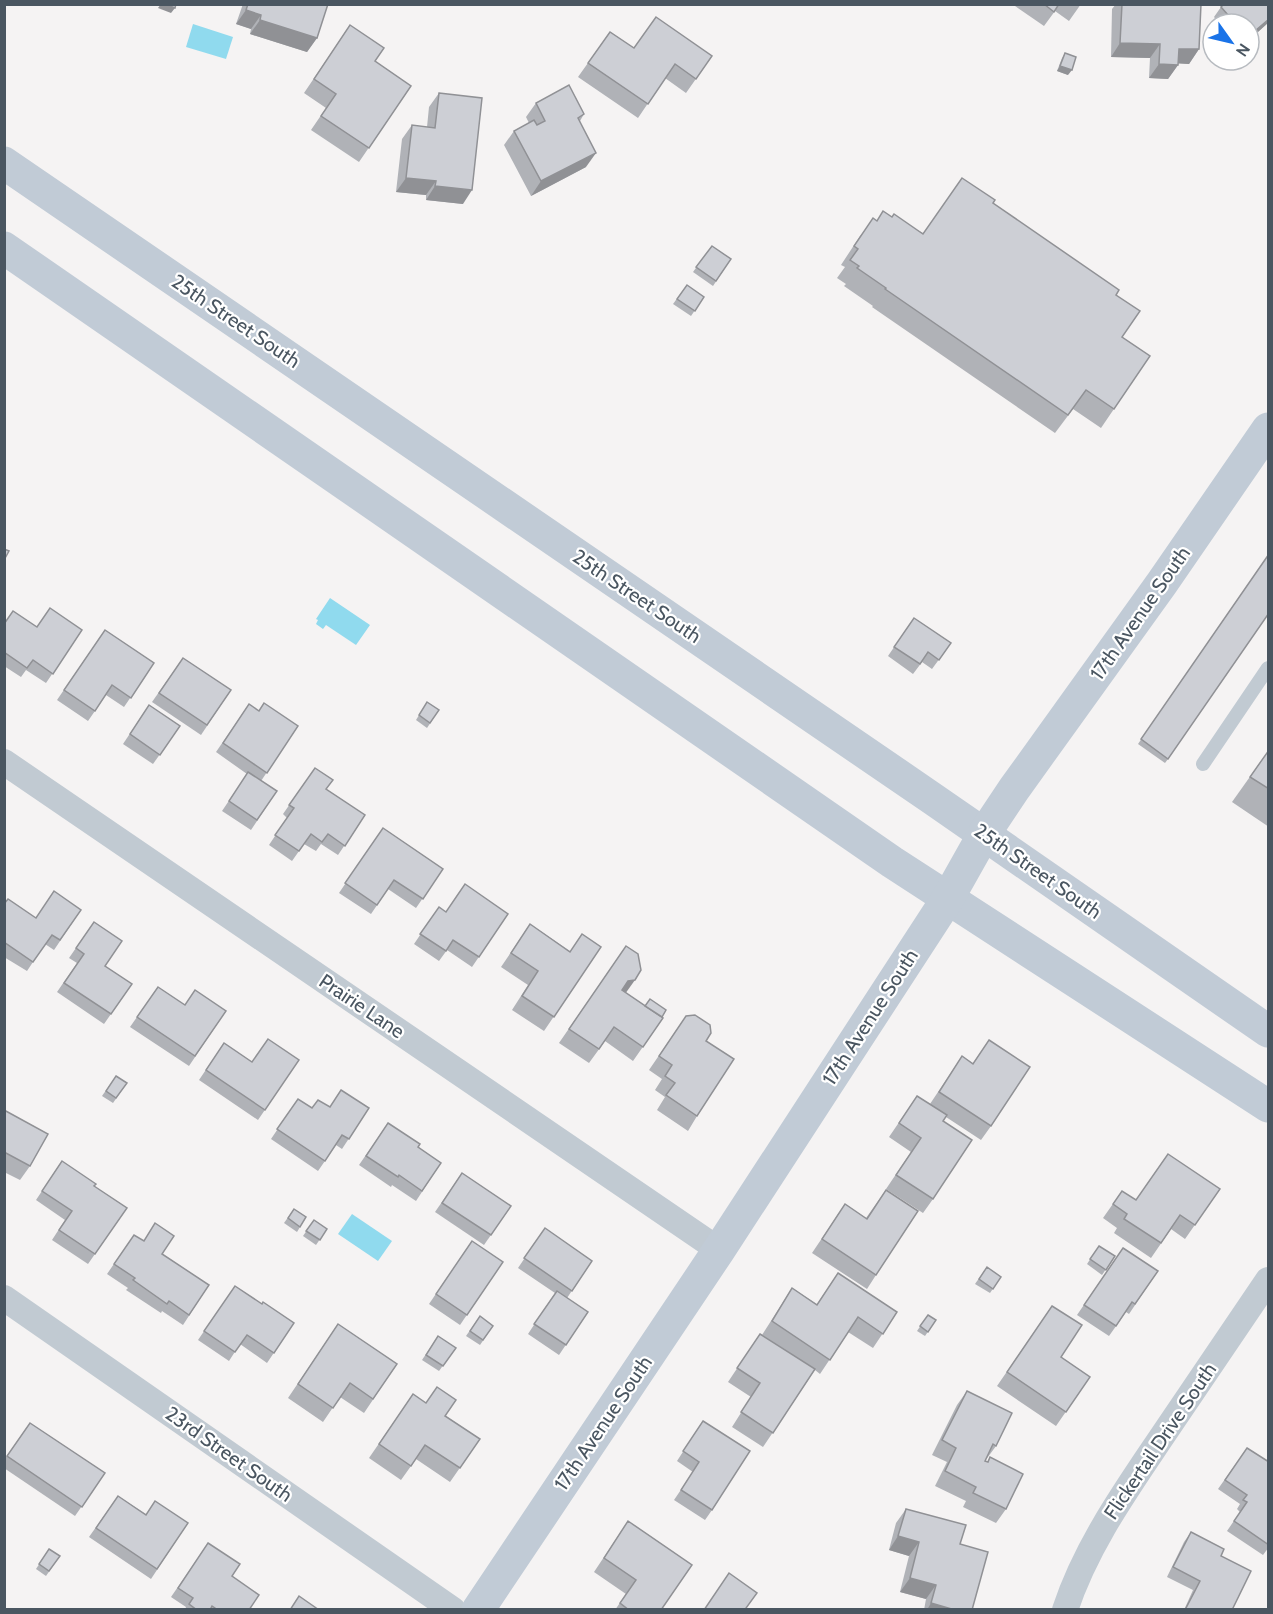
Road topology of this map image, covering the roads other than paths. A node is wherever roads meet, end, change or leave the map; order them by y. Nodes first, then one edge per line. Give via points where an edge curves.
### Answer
1 (4, 163) edge
2 (4, 248) edge
3 (1269, 429) edge
4 (1269, 668) edge
5 (4, 762) edge
6 (1203, 764) dead end
7 (984, 834) junction
8 (948, 898) junction
9 (1269, 1031) edge
10 (1269, 1106) edge
11 (719, 1250) junction
12 (1269, 1280) edge
13 (4, 1298) edge
14 (453, 1610) edge
15 (478, 1610) edge
16 (1065, 1610) edge

1 - 7 main road, 25th Street South
2 - 8 main road
3 - 7 main road, 17th Avenue South
4 - 6 lane
5 - 11 street, Prairie Lane
7 - 8 main road, 17th Avenue South
7 - 9 main road, 25th Street South
8 - 10 main road
8 - 11 main road, 17th Avenue South
11 - 15 main road, 17th Avenue South
12 - 16 street, Flickertail Drive South via 1132,1481 1097,1538
13 - 14 street, 23rd Street South

